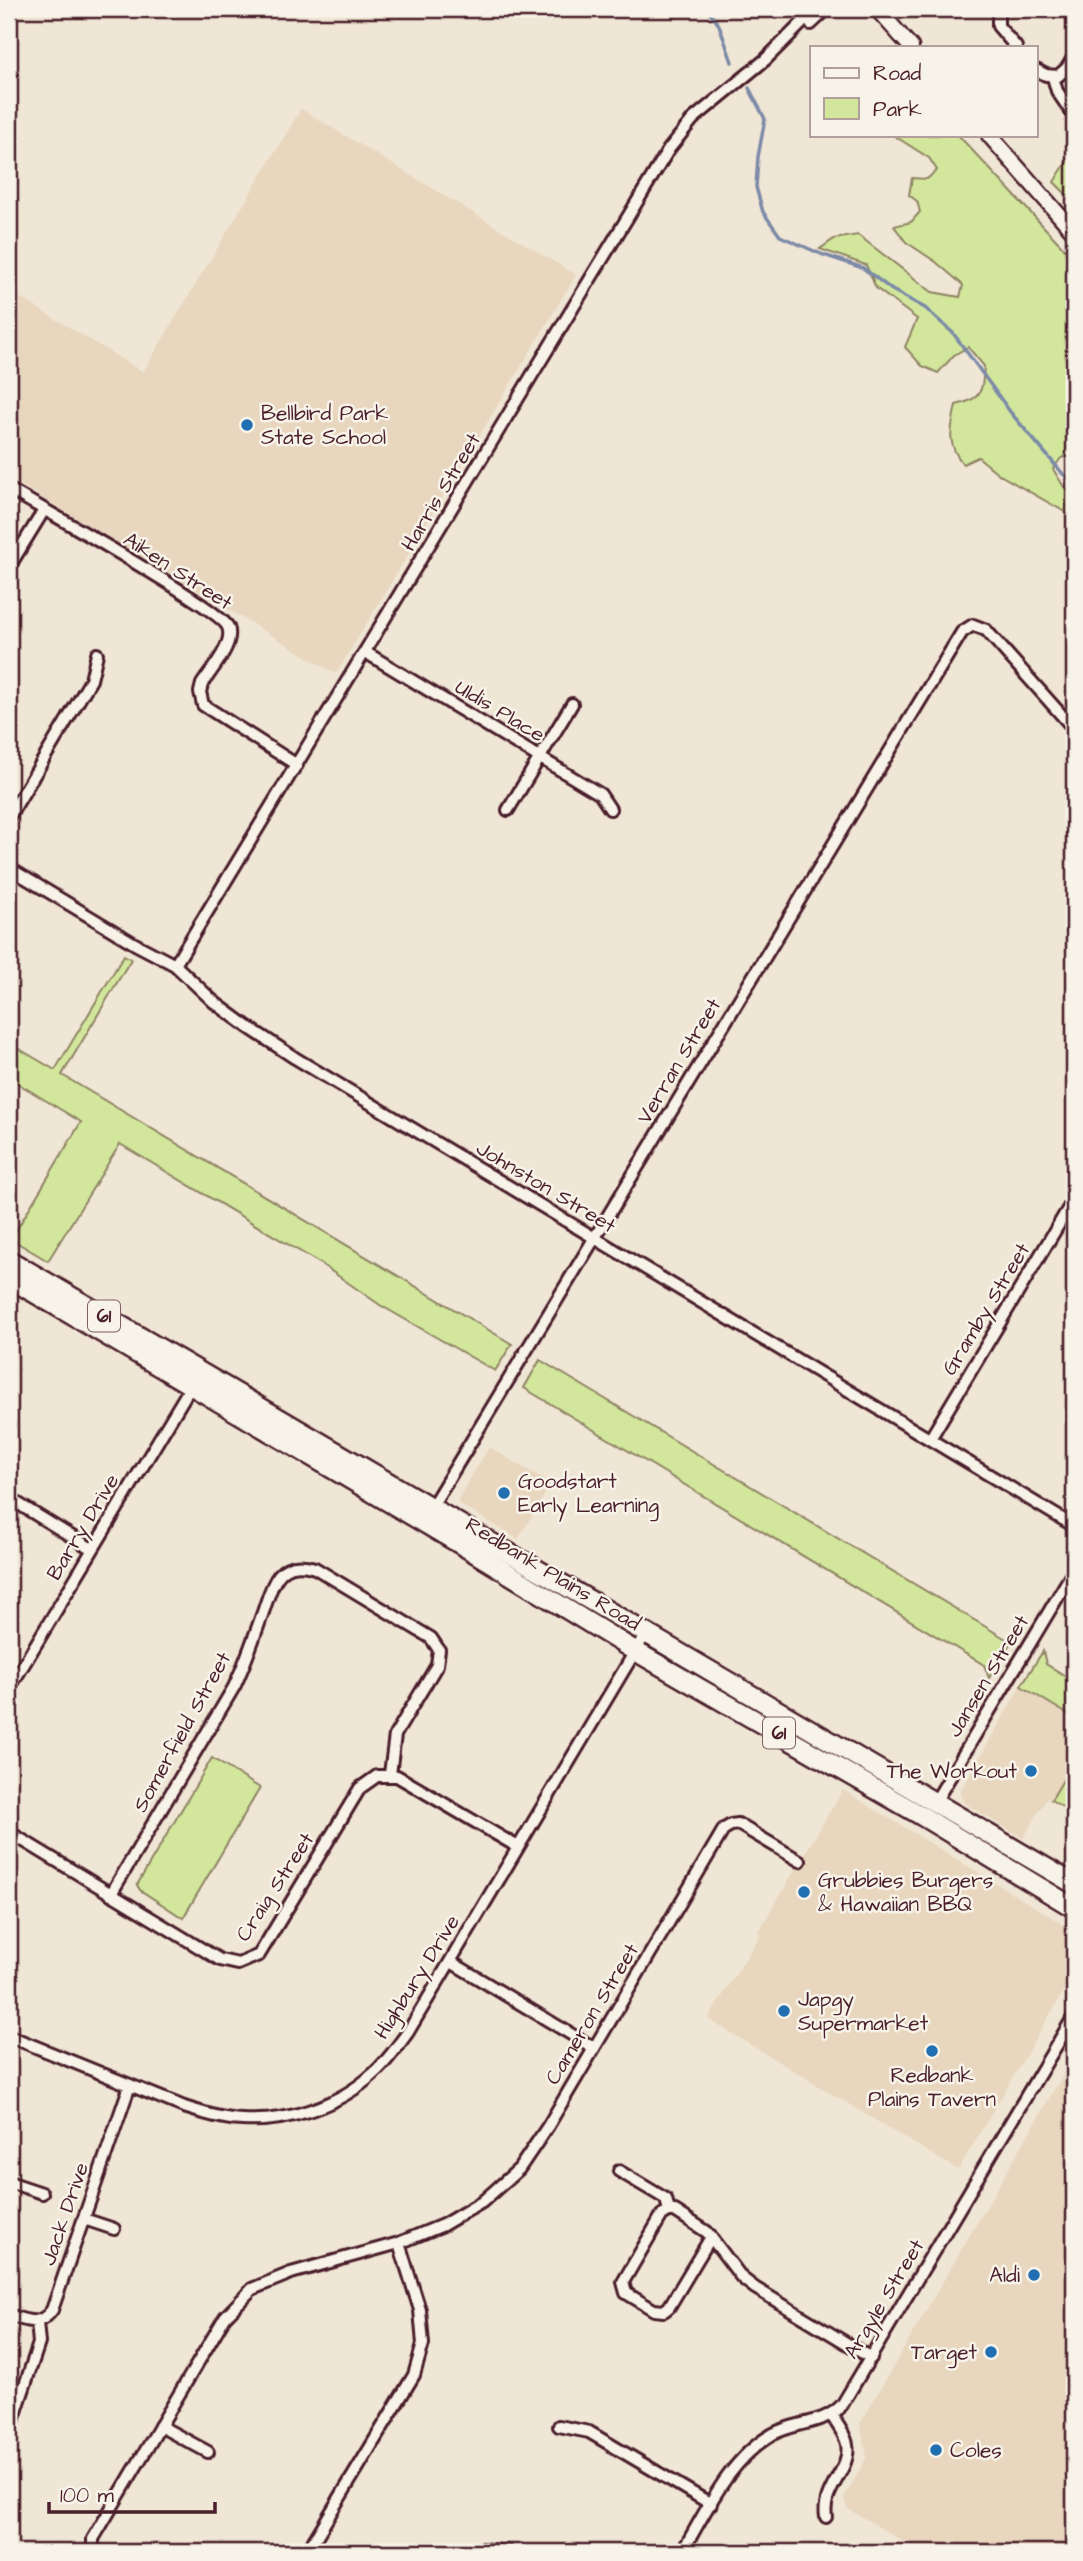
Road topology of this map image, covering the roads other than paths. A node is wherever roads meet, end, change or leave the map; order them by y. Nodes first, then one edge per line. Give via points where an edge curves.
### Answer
1 (817, 9) edge
2 (827, 9) edge
3 (877, 9) edge
4 (998, 9) edge
5 (910, 46) edge
6 (1015, 46) edge
7 (1074, 56) edge
8 (765, 60) junction
9 (1038, 71) edge
10 (1053, 77) junction
11 (1074, 116) edge
12 (990, 136) edge
13 (1074, 232) edge
14 (9, 489) edge
15 (44, 510) junction
16 (9, 567) edge
17 (365, 652) junction
18 (97, 654) dead end
19 (572, 704) dead end
20 (1074, 729) edge
21 (539, 758) junction
22 (297, 765) junction
23 (610, 809) dead end
24 (508, 810) dead end
25 (9, 817) edge
26 (9, 867) edge
27 (175, 965) junction
28 (1074, 1199) edge
29 (594, 1238) junction
30 (9, 1259) edge
31 (9, 1278) edge
32 (191, 1386) junction
33 (930, 1439) junction
34 (9, 1498) edge
35 (427, 1515) junction
36 (1074, 1526) edge
37 (92, 1549) junction
38 (1074, 1570) edge
39 (646, 1633) junction
40 (635, 1651) junction
41 (9, 1689) edge
42 (874, 1766) junction
43 (390, 1774) junction
44 (935, 1802) junction
45 (922, 1816) junction
46 (9, 1832) edge
47 (518, 1847) junction
48 (800, 1861) dead end
49 (1074, 1884) edge
50 (111, 1894) junction
51 (1074, 1908) edge
52 (451, 1962) junction
53 (1074, 2016) edge
54 (9, 2036) edge
55 (594, 2048) junction
56 (130, 2085) junction
57 (619, 2171) dead end
58 (9, 2182) edge
59 (42, 2193) dead end
60 (669, 2211) junction
61 (84, 2218) junction
62 (114, 2229) dead end
63 (711, 2237) junction
64 (399, 2243) junction
65 (9, 2315) edge
66 (37, 2322) junction
67 (872, 2358) junction
68 (831, 2415) junction
69 (160, 2426) junction
70 (558, 2426) dead end
71 (9, 2433) edge
72 (208, 2452) dead end
73 (711, 2504) junction
74 (826, 2517) dead end
75 (481, 2549) dead end
76 (93, 2552) edge
77 (307, 2552) edge
78 (508, 2552) edge
79 (682, 2552) edge

1 - 8 street, Harris Street
2 - 8 street, Harris Street
3 - 5 street
4 - 6 street via 998,26
7 - 10 street via 1063,72
8 - 17 street, Harris Street via 693,119 670,149
9 - 10 street
10 - 11 street via 1056,91
12 - 13 street
14 - 15 street, Aiken Street
15 - 16 street
15 - 22 street, Aiken Street via 223,620 229,640 202,684 203,705
17 - 21 street, Uldis Place
17 - 22 street, Harris Street
18 - 25 street via 91,680
19 - 21 street
20 - 29 street, Verran Street via 986,630 973,625 962,632
21 - 23 street, Uldis Place via 600,794
21 - 24 street
22 - 27 street, Harris Street
26 - 27 street, Johnston Street
27 - 29 street, Johnston Street via 248,1027
28 - 33 street, Gramby Street
29 - 33 street, Johnston Street
29 - 35 street, Verran Street
30 - 35 main road, Redbank Plains Road / 61
31 - 32 main road, Redbank Plains Road / 61
32 - 35 main road, Redbank Plains Road / 61
32 - 37 street, Barry Drive
33 - 36 street, Johnston Street
34 - 37 street
35 - 39 main road, Redbank Plains Road / 61
35 - 40 main road, Redbank Plains Road / 61
37 - 41 street, Barry Drive
38 - 44 street, Jansen Street
39 - 40 street, Highbury Drive
39 - 42 main road, Redbank Plains Road / 61
40 - 45 main road, Redbank Plains Road / 61
40 - 47 street, Highbury Drive
42 - 44 main road, Redbank Plains Road / 61
42 - 45 main road via 878,1778 923,1805
43 - 47 street
43 - 50 street, Craig Street via 377,1776 360,1788 258,1955 237,1964 220,1960
43 - 50 street, Somerfield Street via 396,1735 437,1665 439,1650 431,1638 314,1568 290,1566 272,1588 234,1688
44 - 49 main road, Redbank Plains Road / 61
45 - 51 main road, Redbank Plains Road / 61
46 - 50 street, Craig Street
47 - 52 street, Highbury Drive
48 - 55 street, Cameron Street via 738,1824 724,1829
52 - 55 street
52 - 56 street, Highbury Drive via 408,2032 372,2076 342,2096 304,2112 241,2120 184,2107
53 - 67 street, Argyle Street
54 - 56 street, Highbury Drive
55 - 64 street, Cameron Street via 519,2169 482,2202
56 - 61 street, Jack Drive
57 - 60 street via 666,2199
58 - 59 street
60 - 63 street via 697,2224
60 - 63 street via 662,2215 623,2281 626,2293 664,2311
61 - 62 street
61 - 66 street, Jack Drive via 52,2310
63 - 67 street via 755,2288
64 - 69 street, Cameron Street via 290,2273 253,2289 225,2317
64 - 77 street via 420,2310 423,2344 414,2375
65 - 66 street
66 - 71 street via 39,2343
67 - 68 street, Argyle Street
68 - 73 street via 763,2440 738,2462
68 - 74 street via 847,2444 847,2458 830,2489
69 - 72 street
69 - 76 street, Cameron Street via 93,2539
70 - 73 street via 589,2432
73 - 79 street
75 - 78 street

